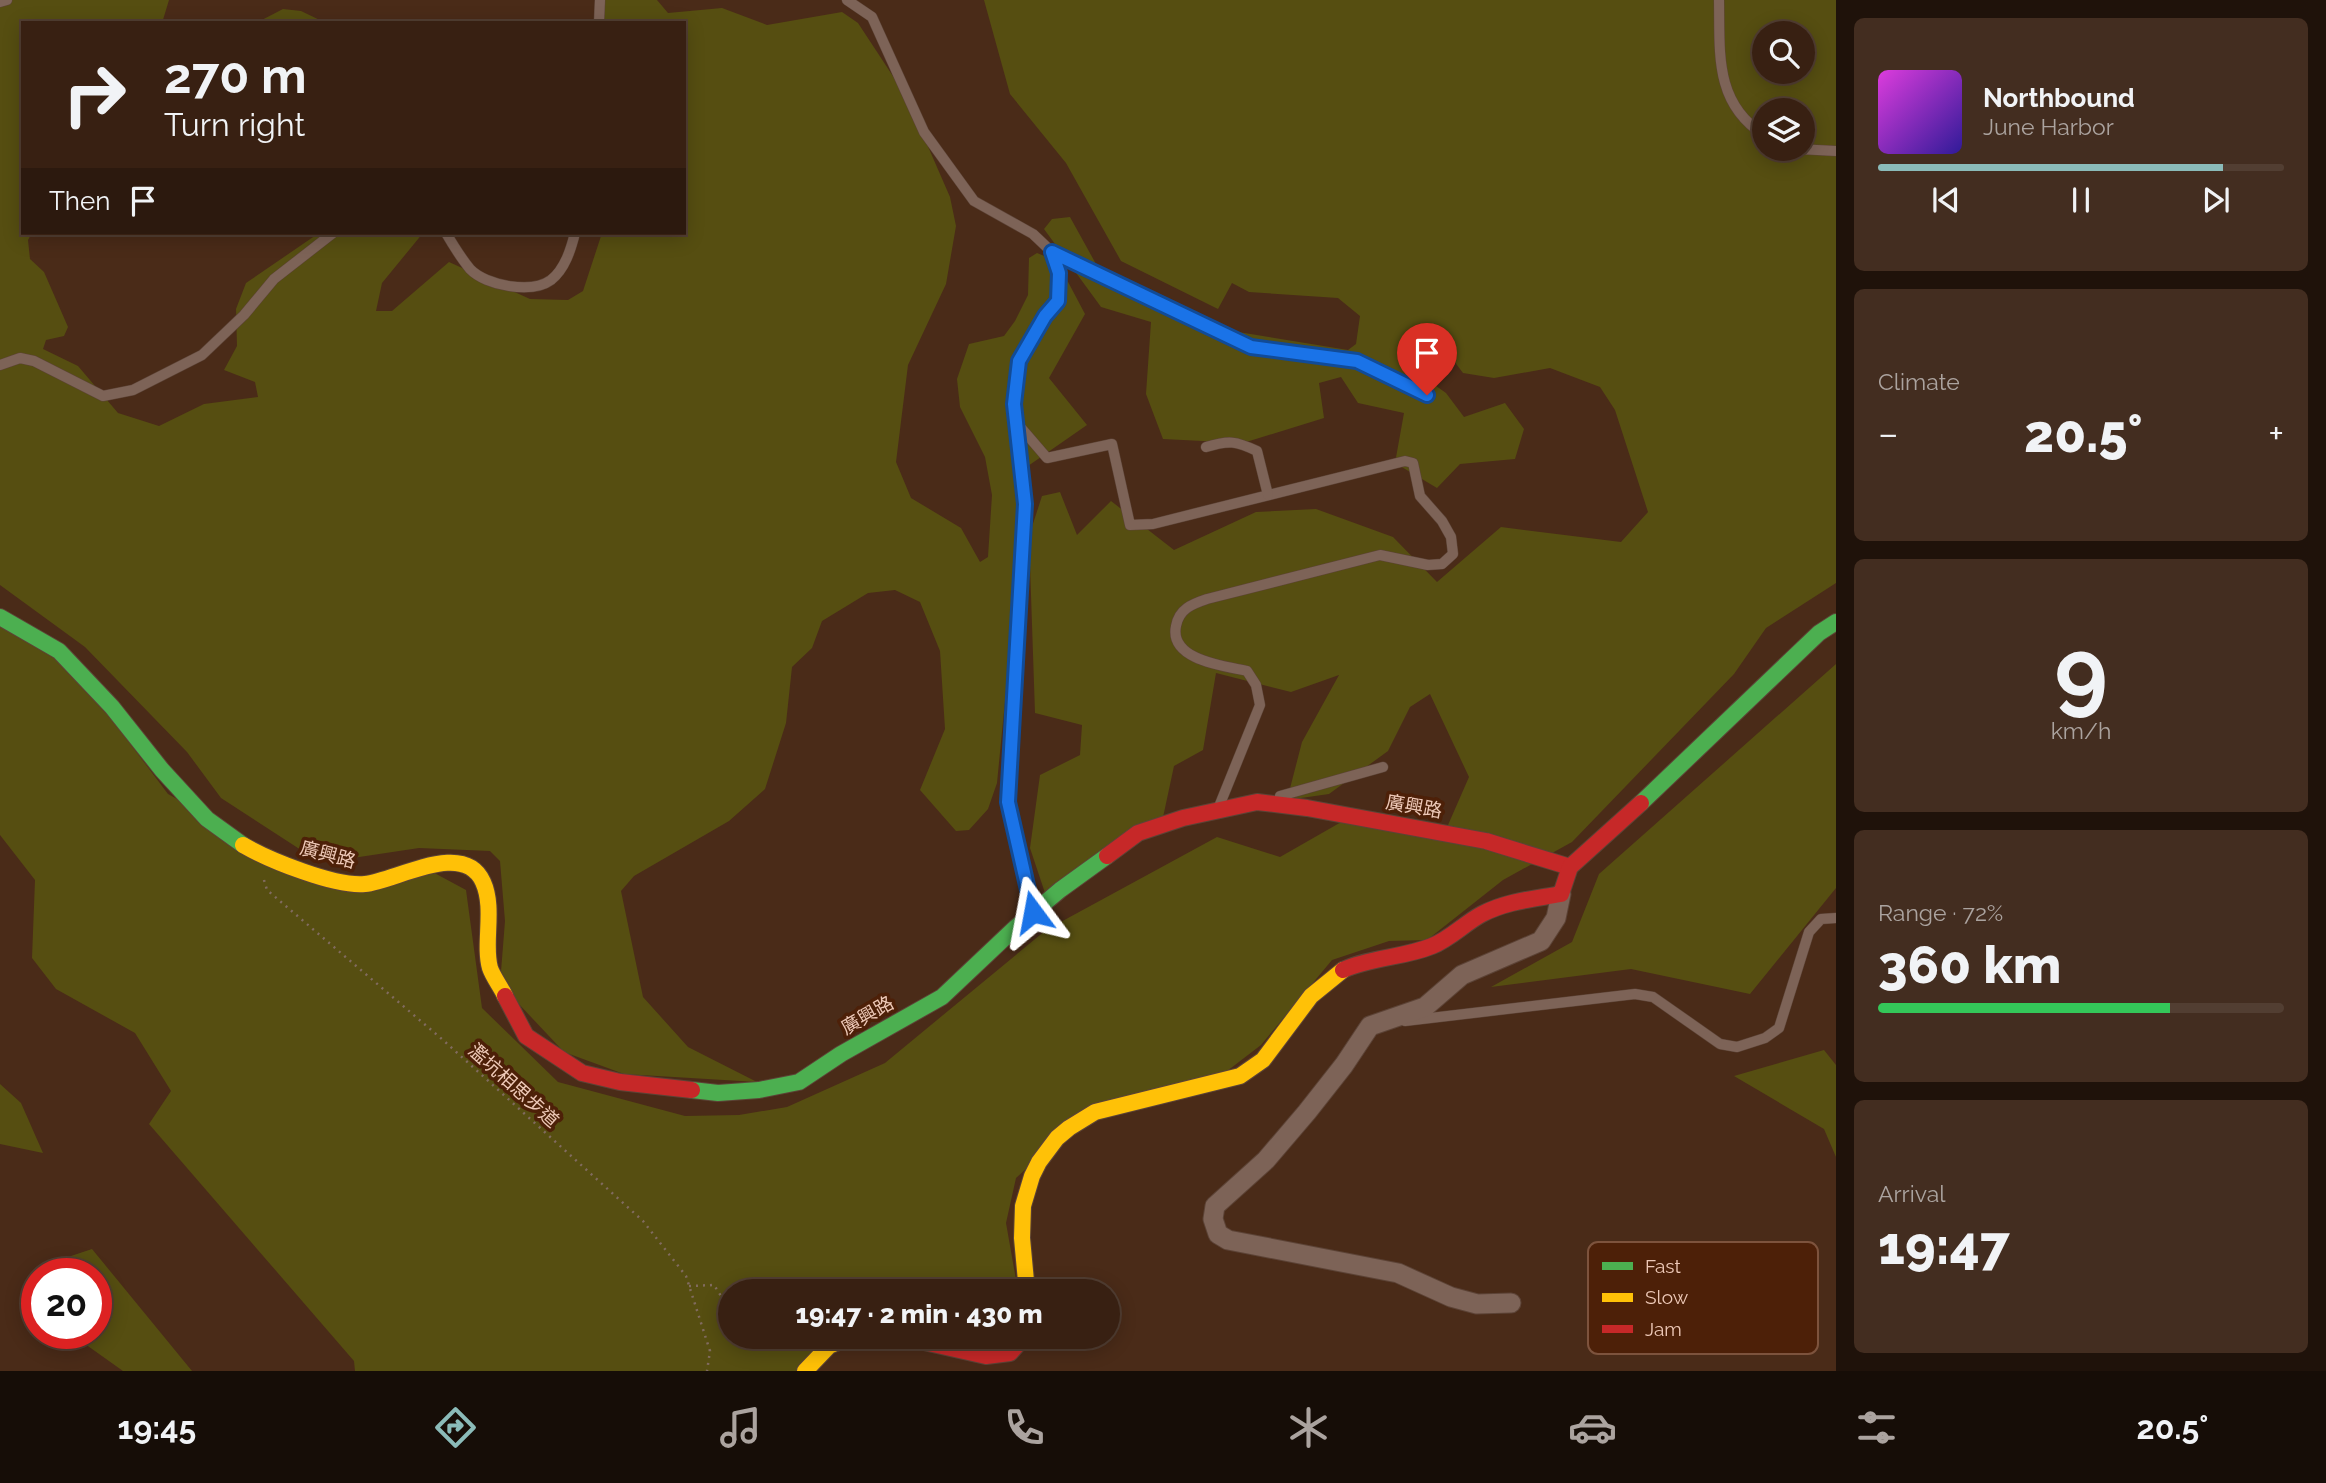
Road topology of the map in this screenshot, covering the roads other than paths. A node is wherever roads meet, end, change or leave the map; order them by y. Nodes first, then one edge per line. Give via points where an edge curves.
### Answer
1 (7, 0) edge
2 (600, 0) edge
3 (847, 0) edge
4 (1719, 0) edge
5 (0, 2) edge
6 (598, 21) edge
7 (1752, 126) edge
8 (1815, 150) edge
9 (1836, 151) edge
10 (329, 235) edge
11 (447, 235) edge
12 (574, 235) edge
13 (1052, 252) junction
14 (0, 365) edge
15 (1427, 395) dead end
16 (1016, 422) junction
17 (1206, 447) dead end
18 (1268, 495) junction
19 (0, 617) edge
20 (1836, 622) edge
21 (1383, 767) dead end
22 (1264, 803) junction
23 (1218, 810) junction
24 (1570, 867) junction
25 (1561, 894) junction
26 (1033, 912) junction
27 (1836, 918) edge
28 (1370, 1026) junction
29 (1026, 1279) edge
30 (1511, 1303) dead end
31 (826, 1349) edge
32 (955, 1349) edge
33 (1014, 1349) edge
34 (806, 1371) edge

1 - 5 lane
2 - 6 lane
3 - 13 lane via 872,17 924,132 974,201 1033,234
4 - 7 lane via 1726,93
8 - 9 lane
10 - 14 lane via 274,279 202,355 133,390 103,396 34,361 20,358
11 - 12 lane via 471,270 501,286 549,282 559,272
13 - 15 lane via 1251,347 1357,361
13 - 16 lane via 1059,273 1058,301 1019,361
16 - 18 lane via 1047,458 1112,444 1130,525 1153,524
16 - 26 lane via 1025,504 1008,802
17 - 18 lane via 1224,441 1257,452
18 - 23 lane via 1405,461 1413,463 1420,496 1442,521 1453,554 1442,564 1428,565 1380,555 1189,605 1178,617 1175,633 1184,651 1247,671 1260,705
19 - 26 street, 廣興路 via 59,652 207,819 262,857 333,880 364,884 443,862 475,872 483,881 488,902 490,967 526,1036 582,1073 718,1094 799,1082 942,997
20 - 24 street
21 - 22 lane via 1294,790
22 - 23 street, 廣興路
22 - 24 street, 廣興路 via 1486,841
23 - 26 street, 廣興路 via 1138,833
24 - 25 street
25 - 28 street via 1556,918 1541,941 1462,975 1426,1007
25 - 29 street via 1507,903 1435,945 1344,969 1311,996 1263,1060 1240,1076 1095,1111 1077,1121 1044,1151 1030,1181 1023,1206
27 - 28 lane via 1821,919 1809,932 1779,1028 1737,1047 1720,1044 1653,996 1634,994
28 - 30 street via 1266,1160 1215,1206 1218,1234 1228,1240 1398,1273 1477,1304
31 - 34 street
32 - 33 street via 986,1356

